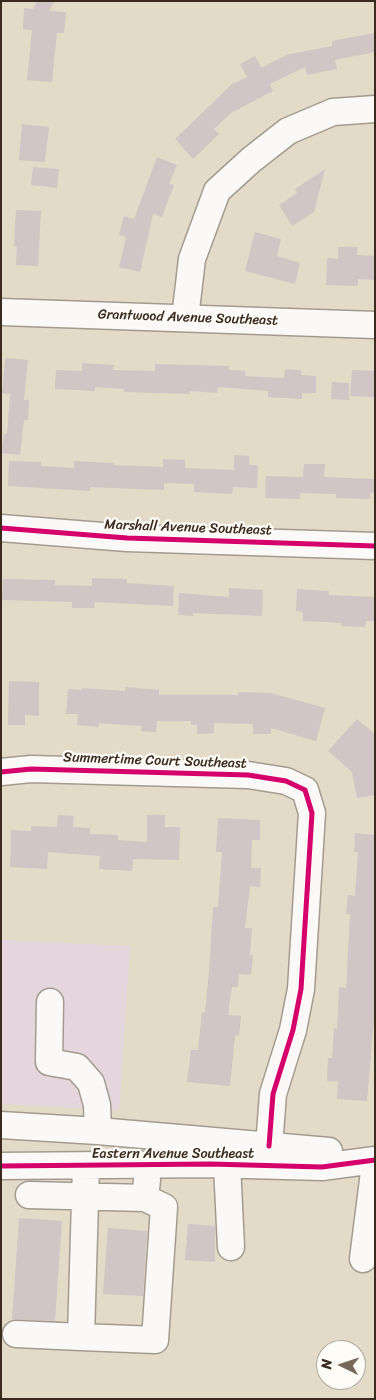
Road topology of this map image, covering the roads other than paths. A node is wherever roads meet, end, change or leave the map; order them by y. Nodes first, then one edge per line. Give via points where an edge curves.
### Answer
1 (375, 109) edge
2 (1, 312) edge
3 (186, 318) junction
4 (375, 325) edge
5 (1, 528) edge
6 (375, 546) edge
7 (1, 772) edge
8 (50, 1002) dead end
9 (98, 1130) junction
10 (2, 1131) edge
11 (269, 1146) junction
12 (374, 1161) edge
13 (149, 1165) junction
14 (227, 1165) junction
15 (1, 1166) edge
16 (86, 1166) junction
17 (29, 1195) dead end
18 (86, 1197) junction
19 (145, 1198) junction
20 (232, 1247) dead end
21 (363, 1259) dead end
22 (16, 1334) dead end
23 (81, 1337) junction

1 - 3 street via 333,112 288,131 217,190 192,260
2 - 3 street, Grantwood Avenue Southeast
3 - 4 street, Grantwood Avenue Southeast
5 - 6 street, Marshall Avenue Southeast via 128,538
7 - 11 street, Summertime Court Southeast via 31,769 248,775 286,781 305,790 312,812 301,989 293,1030 273,1094
8 - 9 street via 49,1072 77,1068 91,1083 98,1105
9 - 10 street, Eastern Avenue Southeast
9 - 11 street, Eastern Avenue Southeast
11 - 12 street, Eastern Avenue Southeast via 322,1149
12 - 14 street, Eastern Avenue Southeast via 322,1167
12 - 21 street
13 - 14 street, Eastern Avenue Southeast
13 - 16 street, Eastern Avenue Southeast
13 - 19 street
14 - 20 street
15 - 16 street, Eastern Avenue Southeast
16 - 18 street
17 - 18 street
18 - 19 street
18 - 23 street
19 - 23 street via 164,1207 155,1340
22 - 23 street

